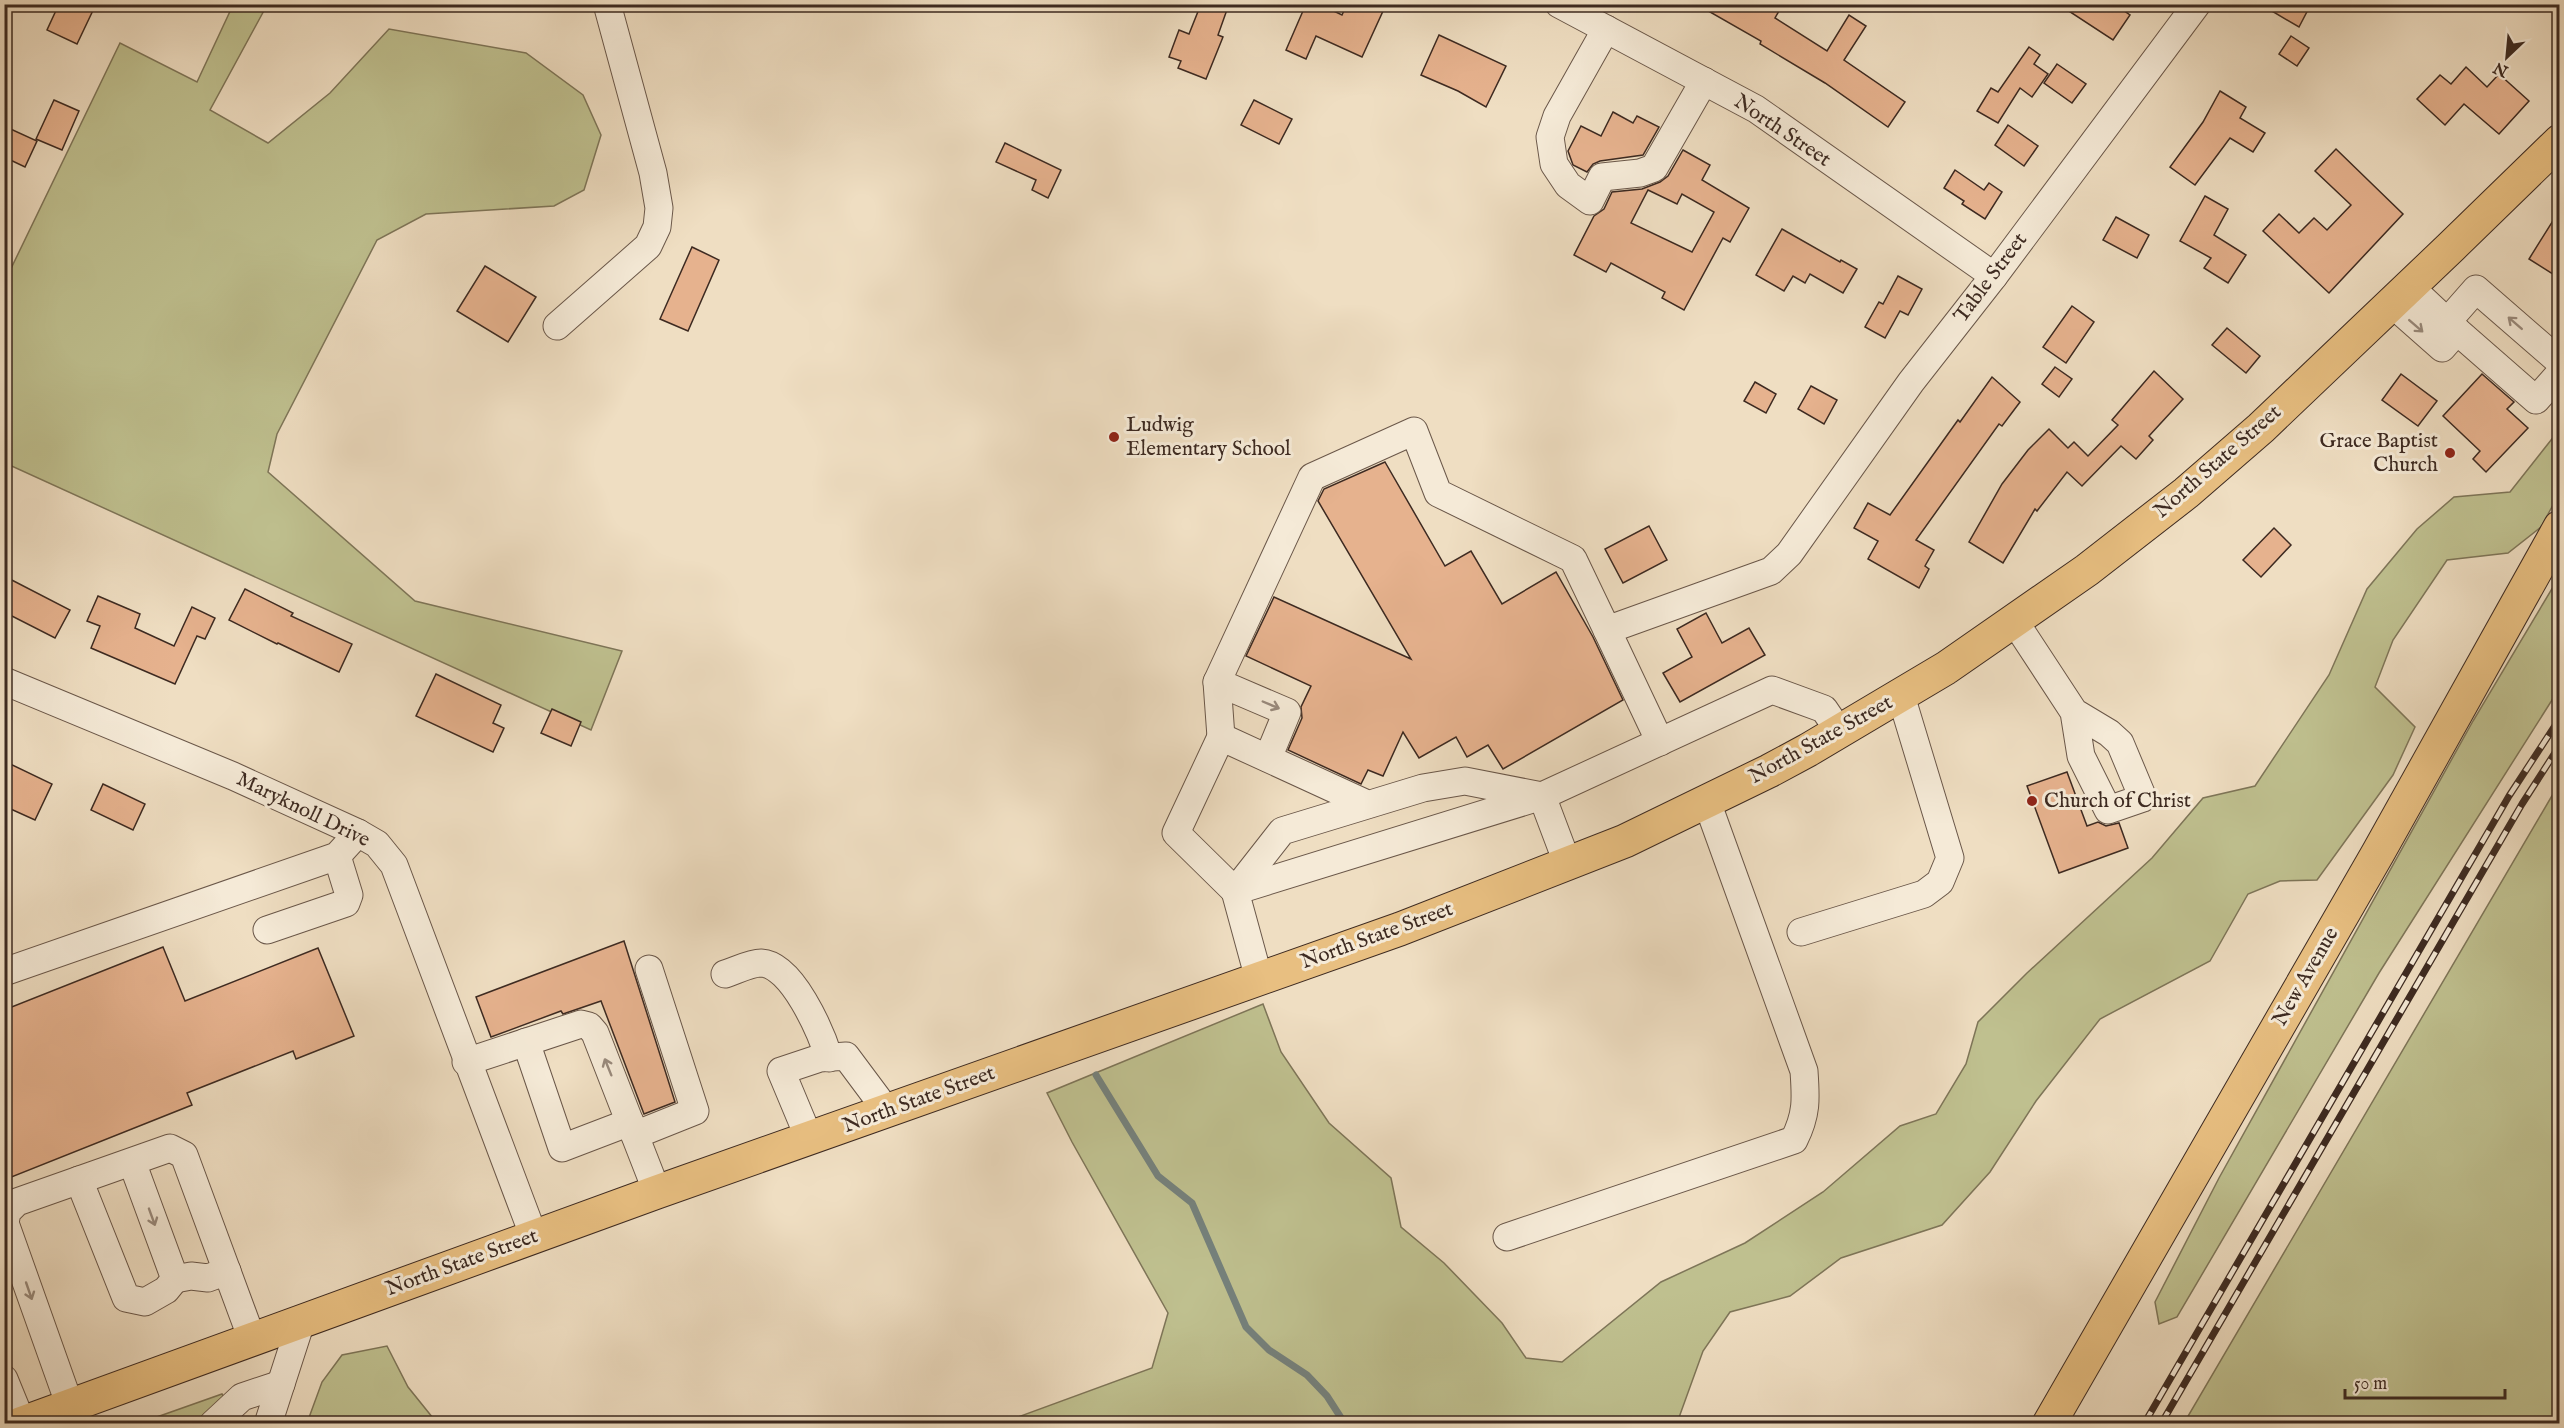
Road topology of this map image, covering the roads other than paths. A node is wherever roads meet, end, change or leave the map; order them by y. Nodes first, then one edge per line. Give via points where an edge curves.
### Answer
1 (607, 4) edge
2 (1559, 4) edge
3 (2197, 4) edge
4 (1606, 29) junction
5 (1704, 81) junction
6 (2559, 141) edge
7 (1994, 276) junction
8 (2400, 294) junction
9 (557, 326) dead end
10 (2452, 327) junction
11 (2559, 362) edge
12 (2559, 373) edge
13 (2559, 527) edge
14 (2015, 622) junction
15 (1607, 630) junction
16 (4, 681) edge
17 (1217, 682) junction
18 (1901, 696) junction
19 (2074, 712) dead end
20 (1839, 731) junction
21 (1221, 737) junction
22 (1660, 742) junction
23 (1268, 758) junction
24 (1542, 796) junction
25 (1707, 802) junction
26 (1367, 804) junction
27 (358, 833) junction
28 (337, 856) junction
29 (1568, 865) junction
30 (1235, 891) junction
31 (267, 930) dead end
32 (1801, 932) dead end
33 (649, 969) dead end
34 (4, 972) edge
35 (725, 974) dead end
36 (1259, 979) junction
37 (526, 1042) junction
38 (829, 1058) junction
39 (466, 1062) junction
40 (887, 1111) junction
41 (632, 1128) junction
42 (809, 1138) junction
43 (132, 1161) junction
44 (80, 1180) junction
45 (657, 1192) junction
46 (534, 1237) junction
47 (1507, 1237) dead end
48 (227, 1271) junction
49 (175, 1279) junction
50 (301, 1322) junction
51 (252, 1339) junction
52 (4, 1379) edge
53 (281, 1384) junction
54 (70, 1406) junction
55 (21, 1423) edge
56 (213, 1424) edge
57 (268, 1424) edge
58 (2049, 1424) edge

1 - 9 street via 653,173 659,208 657,227 648,246
2 - 4 street, North Street
3 - 7 street, Table Street
4 - 5 street, North Street
4 - 5 street via 1557,116 1550,137 1554,164 1568,185 1590,201 1602,177 1654,168
5 - 7 street, North Street via 1756,109
6 - 8 main road, North State Street
7 - 15 street, Table Street via 1911,382 1789,554 1771,570
8 - 10 street
8 - 14 main road, North State Street via 2234,453 2118,547
11 -> 10 street via 2476,289
10 - 12 street via 2536,400
13 - 58 main road, New Avenue via 2372,863
14 - 18 main road, North State Street
14 - 19 street
15 - 17 street via 1573,559 1438,493 1414,431 1312,477
15 - 22 street
16 - 27 street, Maryknoll Drive via 233,776
17 - 21 street
17 -> 23 street via 1287,712
18 - 20 main road, North State Street
18 - 32 street via 1950,858 1940,882 1924,894
20 - 22 street via 1824,709 1772,690
20 - 25 main road, North State Street
21 - 23 street
21 - 30 street via 1176,833
22 - 24 street
23 - 26 street
24 - 26 street via 1464,781
24 - 29 street
24 - 30 street
25 - 29 main road, North State Street
25 - 47 street via 1804,1071 1806,1105 1802,1123 1794,1140
26 - 30 street via 1282,831
27 - 28 street
27 - 39 street, Maryknoll Drive via 376,844 394,865
28 - 31 street via 349,895 346,903
28 - 34 street
29 - 36 main road, North State Street
30 - 36 street
33 - 41 street via 695,1111
35 - 38 street via 760,963 779,968 814,1016
36 - 40 main road, North State Street
37 - 39 street
41 -> 37 street via 589,1026 581,1024
37 - 41 street via 562,1148
38 - 40 street via 846,1056
38 - 42 street via 780,1071
39 - 46 street, Maryknoll Drive
40 - 42 main road, North State Street
41 - 45 street
42 - 45 main road, North State Street
43 - 44 street
43 - 48 street via 170,1148 184,1155
43 -> 49 street
44 - 49 street via 126,1298 145,1302 166,1290
44 -> 54 street via 16,1202 7,1212 5,1223
45 - 46 main road, North State Street
46 - 50 main road, North State Street
48 - 49 street via 208,1278
48 - 51 street
50 - 51 main road, North State Street
50 - 53 street
51 - 54 main road, North State Street
52 - 55 street
53 - 56 street via 242,1397
53 - 57 street
54 - 55 main road, North State Street

